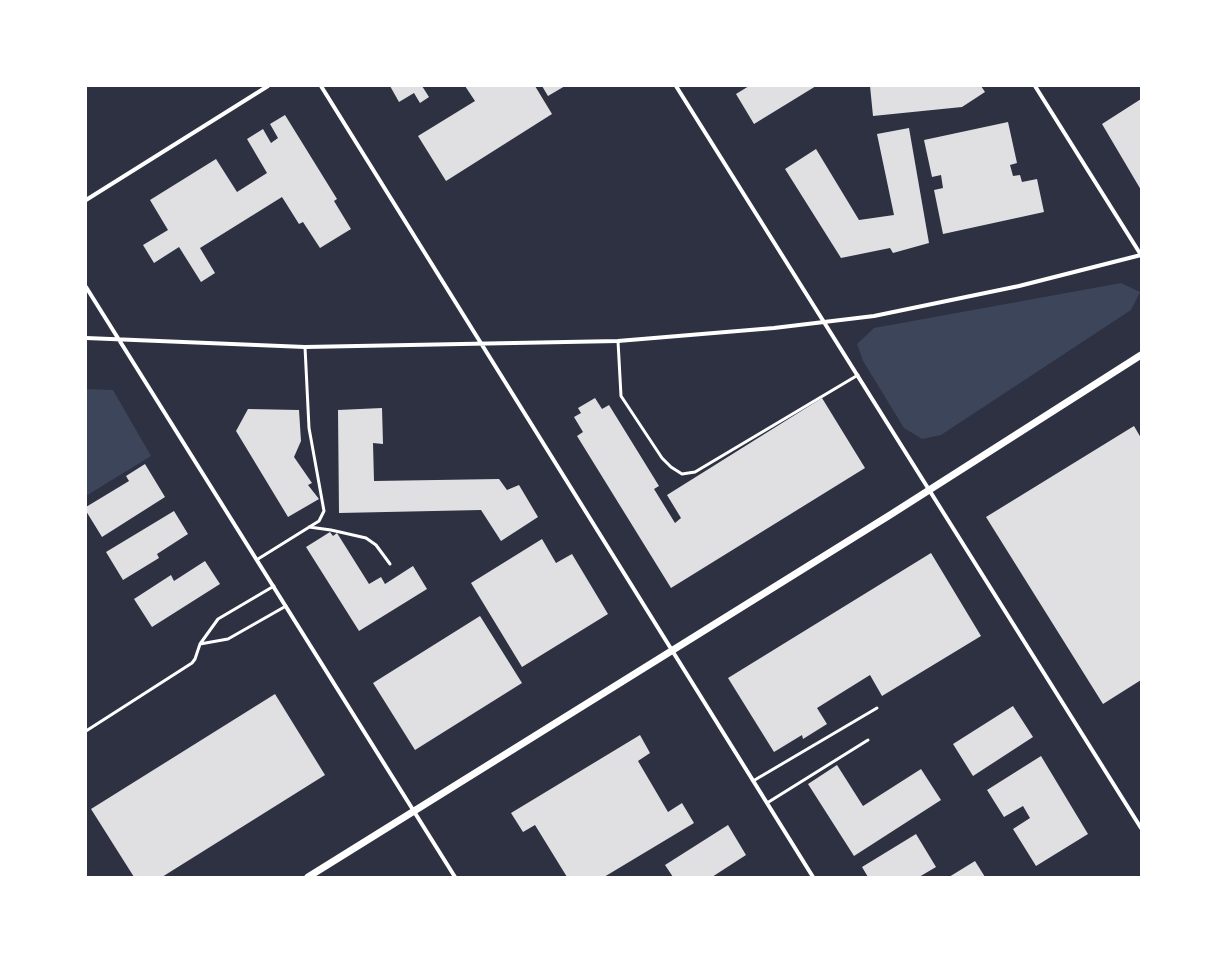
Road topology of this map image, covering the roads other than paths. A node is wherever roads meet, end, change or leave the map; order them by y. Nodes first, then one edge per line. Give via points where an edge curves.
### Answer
1 (268, 86) edge
2 (321, 86) edge
3 (676, 86) edge
4 (1035, 86) edge
5 (86, 200) edge
6 (1141, 255) edge
7 (86, 287) edge
8 (824, 322) junction
9 (86, 338) edge
10 (120, 340) junction
11 (618, 342) junction
12 (480, 344) junction
13 (305, 347) junction
14 (1141, 355) edge
15 (858, 375) junction
16 (929, 490) junction
17 (308, 527) junction
18 (258, 559) junction
19 (390, 564) dead end
20 (274, 586) junction
21 (286, 605) junction
22 (200, 644) junction
23 (672, 650) junction
24 (877, 708) dead end
25 (86, 731) edge
26 (868, 740) dead end
27 (753, 781) junction
28 (767, 803) junction
29 (414, 811) junction
30 (1141, 828) edge
31 (308, 877) edge
32 (455, 877) edge
33 (813, 877) edge

1 - 5 street
2 - 12 street
3 - 8 street
4 - 6 street
6 - 8 street via 960,299 874,316
7 - 10 street
8 - 11 street
8 - 15 street
9 - 10 street
10 - 13 street
10 - 18 street
11 - 12 street
11 - 15 lane via 621,396 662,458 682,474 695,472
12 - 13 street
12 - 23 street
13 - 17 lane via 309,428 324,511 319,521
14 - 16 street
15 - 16 street
16 - 23 street
16 - 30 street
17 - 18 lane
17 - 19 lane via 366,538 376,545
18 - 20 street
20 - 21 street
20 - 22 lane via 218,619
21 - 22 lane via 228,639
21 - 29 street
22 - 25 lane via 192,663
23 - 27 street
23 - 29 street
24 - 27 lane
26 - 28 lane
27 - 28 street
28 - 33 street
29 - 31 street
29 - 32 street

